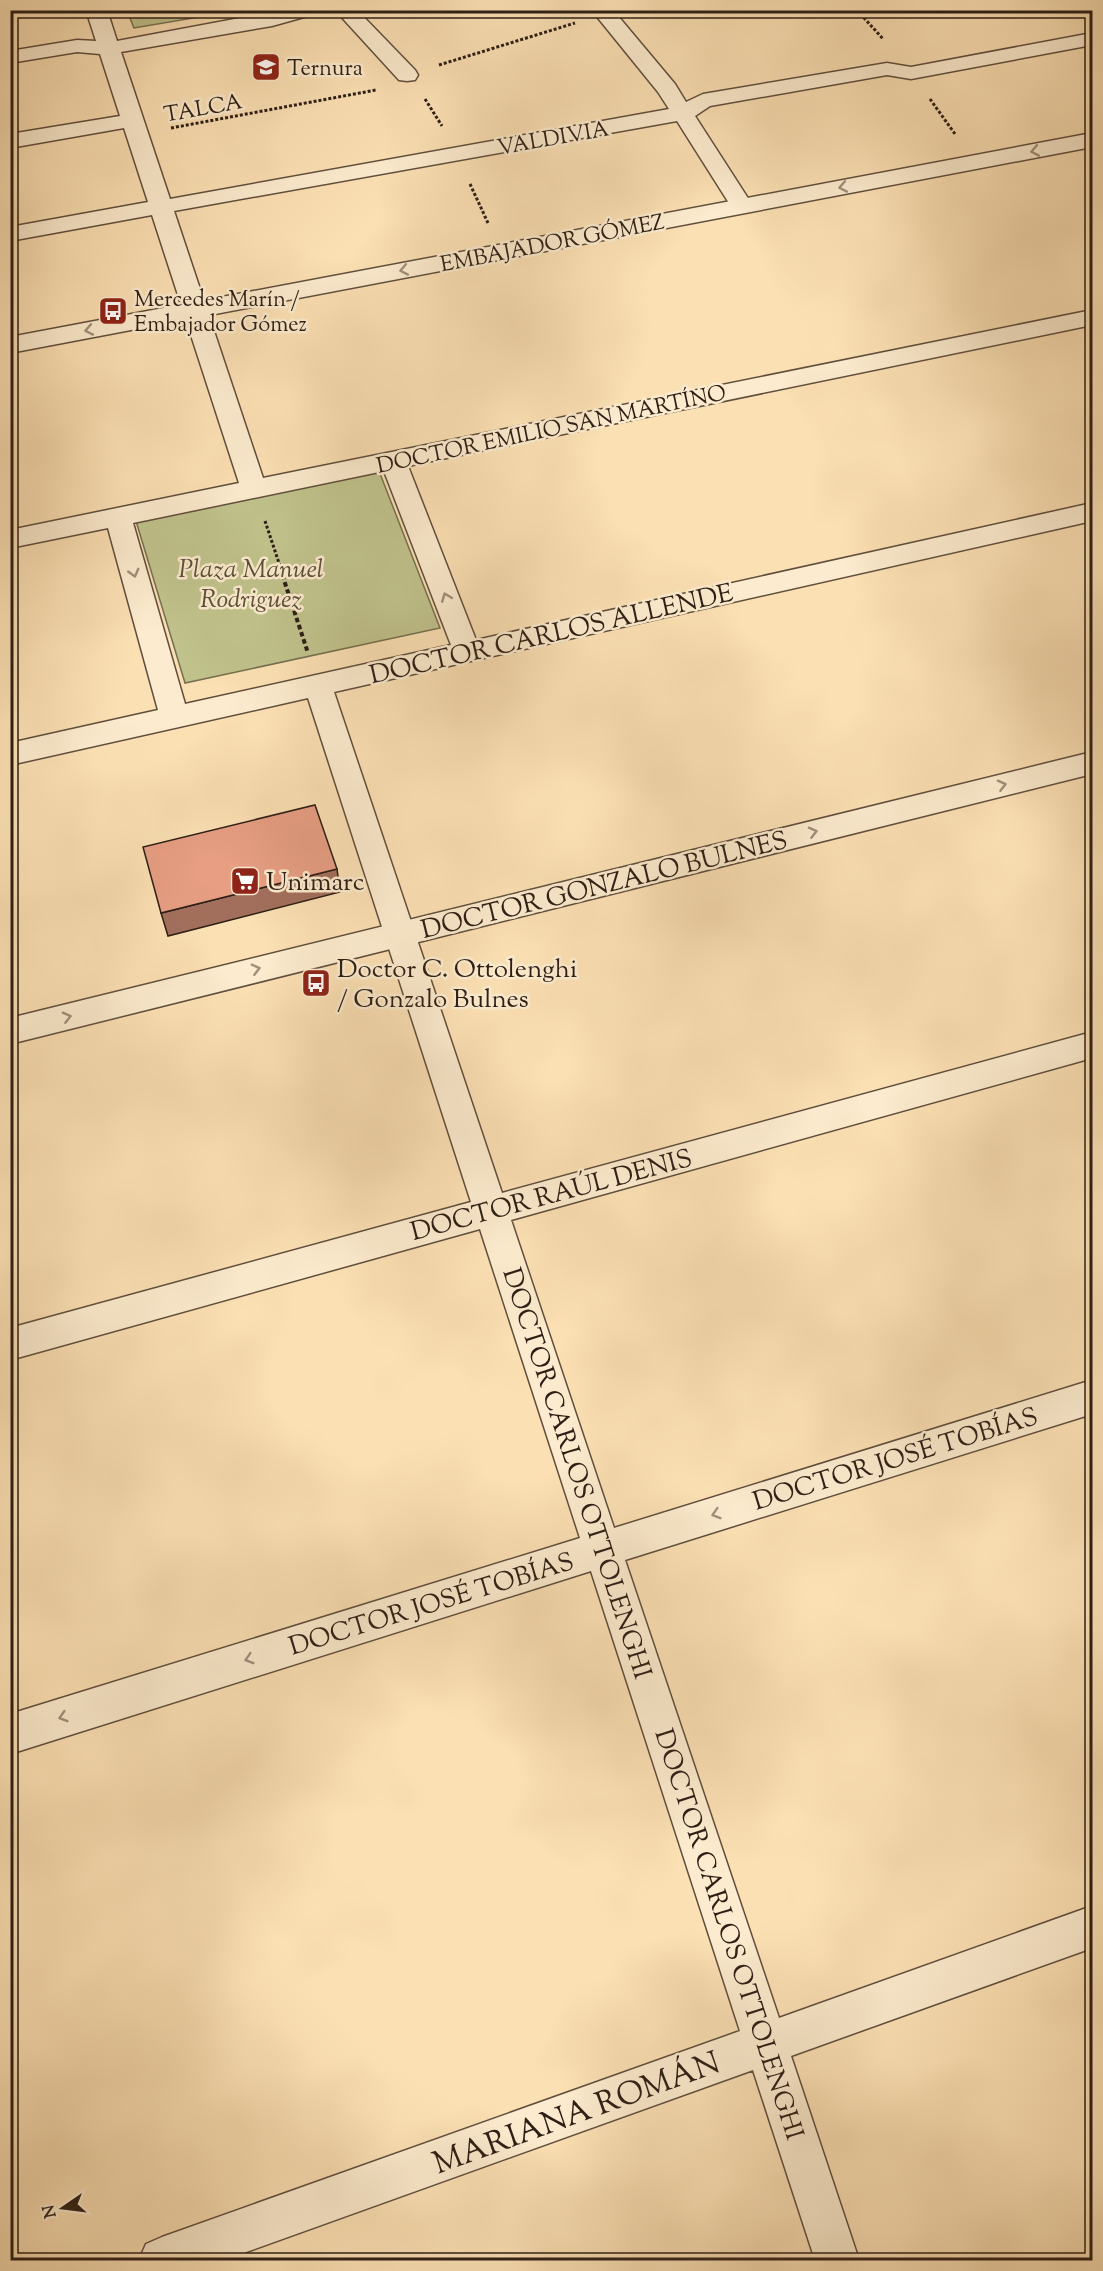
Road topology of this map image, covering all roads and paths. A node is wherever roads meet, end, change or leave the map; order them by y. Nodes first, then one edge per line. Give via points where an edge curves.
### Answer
1 (96, 10) edge
2 (308, 10) edge
3 (345, 10) edge
4 (864, 10) edge
5 (859, 12) edge
6 (605, 14) joint
7 (1092, 39) edge
8 (110, 48) junction
9 (10, 57) edge
10 (407, 75) joint
11 (380, 90) dead end
12 (685, 113) junction
13 (135, 127) junction
14 (1092, 140) edge
15 (10, 141) edge
16 (162, 207) junction
17 (742, 207) junction
18 (10, 234) edge
19 (196, 310) junction
20 (1092, 317) edge
21 (10, 345) edge
22 (393, 460) junction
23 (255, 489) junction
24 (1092, 512) edge
25 (118, 516) junction
26 (10, 539) edge
27 (467, 652) junction
28 (318, 685) junction
29 (174, 717) junction
30 (10, 754) edge
31 (1092, 763) edge
32 (400, 934) junction
33 (10, 1031) edge
34 (1092, 1045) edge
35 (491, 1210) junction
36 (10, 1344) edge
37 (1092, 1397) edge
38 (603, 1549) junction
39 (10, 1734) edge
40 (1092, 1927) edge
41 (766, 2044) junction
42 (162, 2260) edge
43 (837, 2260) edge

1 - 8 street
2 - 8 street via 272,20
3 - 10 street
4 - 5 path
6 - 10 path
6 - 12 street
7 - 12 street, VALDIVIA via 911,73 888,69 703,101
8 - 9 street via 78,46
8 - 13 street
11 - 13 path, TALCA
12 - 16 street, VALDIVIA
12 - 17 street
13 - 15 street
13 - 16 street
14 -> 17 street, EMBAJADOR GÓMEZ
16 - 18 street, VALDIVIA
16 - 19 street
17 -> 19 street, EMBAJADOR GÓMEZ
19 -> 21 street, EMBAJADOR GÓMEZ
19 - 23 street
20 - 22 street, DOCTOR EMILIO SAN MARTÍNO
22 - 23 street, DOCTOR EMILIO SAN MARTÍNO
27 -> 22 street
23 - 25 street, DOCTOR EMILIO SAN MARTÍNO
23 - 28 path
24 - 27 street, DOCTOR CARLOS ALLENDE
25 - 26 street, DOCTOR EMILIO SAN MARTÍNO
25 -> 29 street
27 - 28 street, DOCTOR CARLOS ALLENDE
28 - 29 street, DOCTOR CARLOS ALLENDE
28 - 32 street, DOCTOR CARLOS OTTOLENGHI
29 - 30 street, DOCTOR CARLOS ALLENDE
32 -> 31 street, DOCTOR GONZALO BULNES
33 -> 32 street, DOCTOR GONZALO BULNES
32 - 35 street, DOCTOR CARLOS OTTOLENGHI
34 - 35 street, DOCTOR RAÚL DENIS
35 - 36 street, DOCTOR RAÚL DENIS
35 - 38 street, DOCTOR CARLOS OTTOLENGHI
37 -> 38 street, DOCTOR JOSÉ TOBÍAS
38 -> 39 street, DOCTOR JOSÉ TOBÍAS
38 - 41 street, DOCTOR CARLOS OTTOLENGHI
40 - 41 street, MARIANA ROMÁN
41 - 42 street, MARIANA ROMÁN
41 - 43 street, DOCTOR CARLOS OTTOLENGHI

